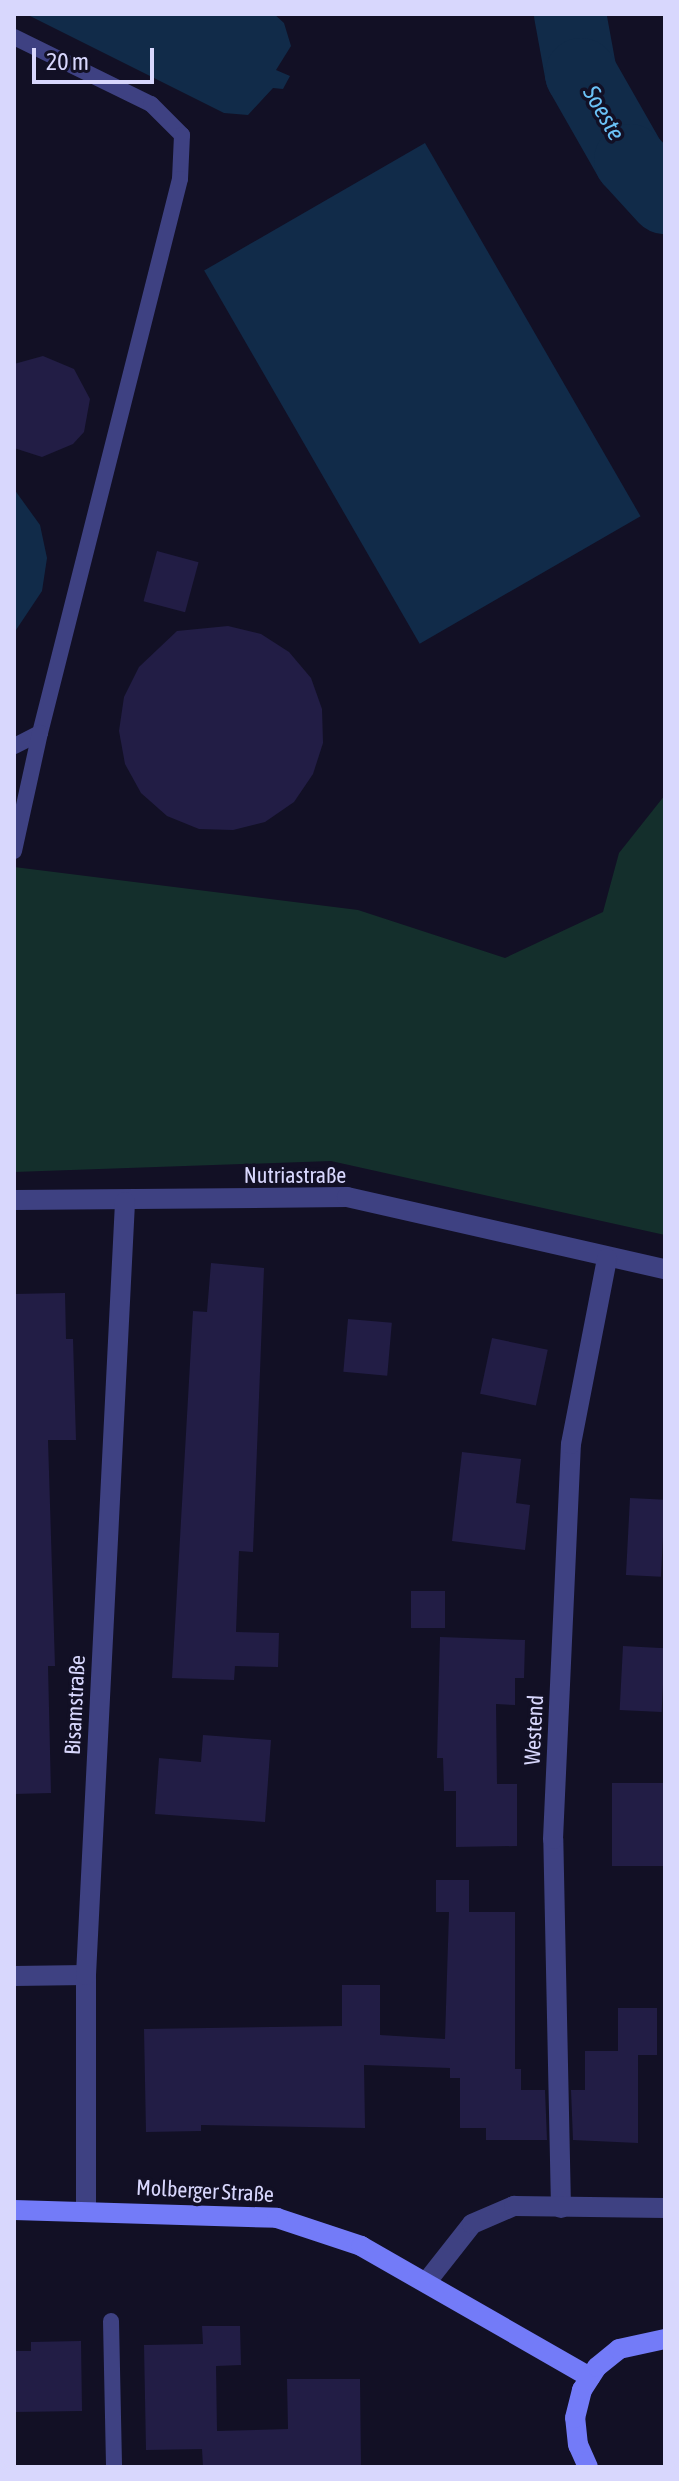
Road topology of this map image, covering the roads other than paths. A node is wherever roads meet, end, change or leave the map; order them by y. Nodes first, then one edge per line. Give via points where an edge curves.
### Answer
1 (14, 37) edge
2 (40, 733) junction
3 (14, 746) edge
4 (14, 851) edge
5 (14, 1200) edge
6 (125, 1202) junction
7 (607, 1258) junction
8 (665, 1269) edge
9 (86, 1975) junction
10 (14, 1976) edge
11 (561, 2208) junction
12 (665, 2208) edge
13 (14, 2210) edge
14 (86, 2210) junction
15 (428, 2280) junction
16 (111, 2321) dead end
17 (665, 2339) edge
18 (590, 2377) junction
19 (114, 2467) edge
20 (588, 2467) edge

1 - 2 lane via 151,104 182,135 180,179
2 - 3 lane
2 - 4 lane
5 - 6 street, Nutriastraße
6 - 7 street, Nutriastraße via 347,1197
6 - 9 street, Bisamstraße
7 - 8 street, Nutriastraße
7 - 11 street, Westend via 571,1444 553,1839
9 - 10 street
9 - 14 street, Bisamstraße
11 - 12 street
11 - 15 street via 514,2206 472,2224
13 - 14 main road, Molberger Straße
14 - 15 main road, Molberger Straße via 277,2218 361,2246
15 - 18 main road, Molberger Straße
16 - 19 lane
17 - 18 main road via 619,2349
18 - 20 main road via 575,2418 578,2445

